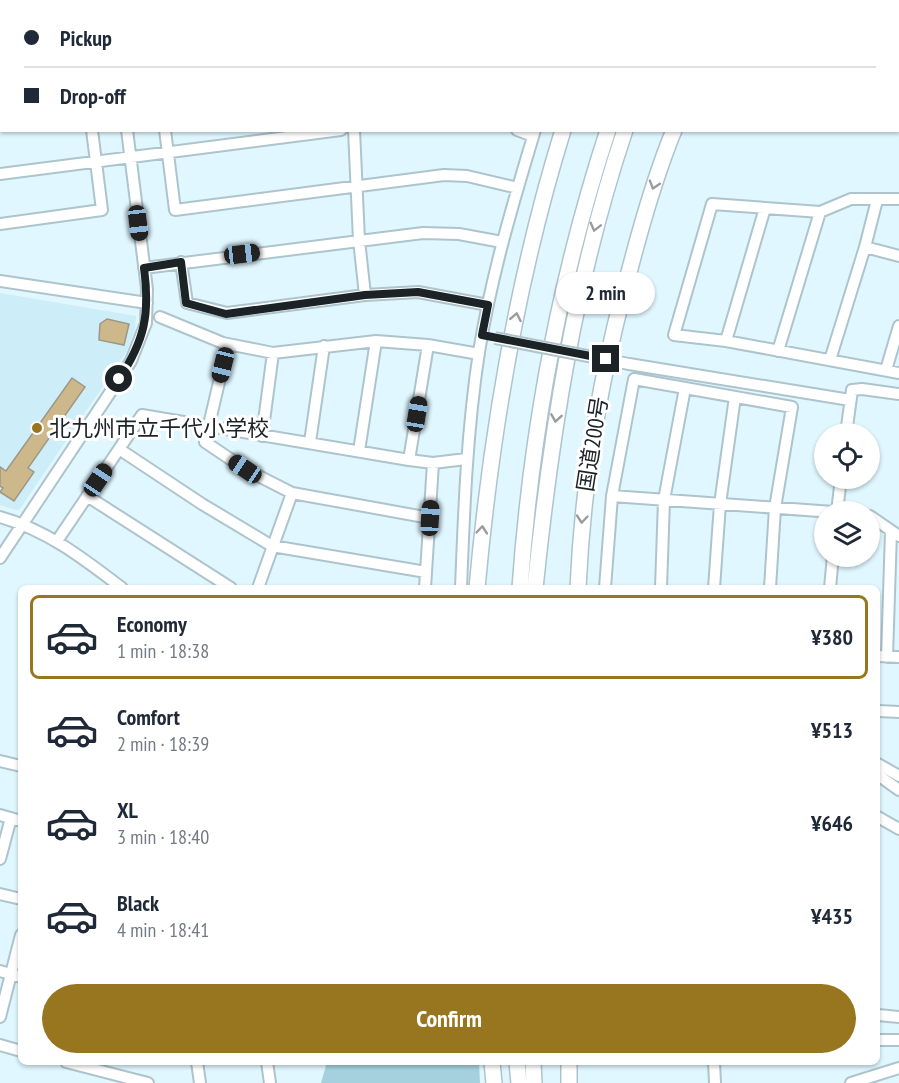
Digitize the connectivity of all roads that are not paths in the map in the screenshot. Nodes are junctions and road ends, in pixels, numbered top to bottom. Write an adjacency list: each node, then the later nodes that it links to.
1 (92, 132): 13 (street)
2 (127, 132): 12 (street)
3 (165, 132): 11 (street)
4 (326, 132): 11 (street)
5 (354, 132): 15 (street)
6 (562, 132): 81 (highway, one-way to 6)
7 (607, 132): 82 (highway)
8 (624, 132): 83 (highway, one-way to 83)
9 (673, 132): 84 (highway, 国道200号, one-way to 84)
10 (534, 133): 16 (street)
11 (168, 153): 12 (street); 15 (street)
12 (130, 157): 13 (street); 27 (street)
13 (96, 161): 14 (street); 21 (street)
14 (0, 174)
15 (356, 184): 16 (street); 22 (street)
16 (518, 188): 23 (street)
17 (899, 199): 18 (street)
18 (877, 200): 20 (street); 24 (street)
19 (765, 208): 20 (street); 36 (street); 36 (street)
20 (820, 212): 40 (street)
21 (0, 224)
22 (359, 240): 23 (street); 26 (street); 29 (street)
23 (502, 242): 31 (street)
24 (865, 247): 25 (street); 43 (street)
25 (899, 256)
26 (181, 262): 27 (street); 29 (street)
27 (144, 268): 30 (street)
28 (0, 281): 30 (street)
29 (365, 295): 31 (street)
30 (147, 303): 68 (street)
31 (488, 305): 34 (street)
32 (160, 317): 37 (street)
33 (899, 326): 44 (street)
34 (482, 335): 42 (street); 49 (street, bridge)
35 (376, 341): 38 (street); 39 (street); 55 (street)
36 (726, 341): 40 (street)
37 (228, 344): 41 (street); 51 (street)
38 (428, 345): 42 (street); 57 (street)
39 (324, 346): 41 (street); 53 (street)
40 (778, 351): 43 (street)
41 (273, 352): 52 (street)
42 (479, 354): 56 (street)
43 (830, 360): 44 (street)
44 (886, 370): 45 (street)
45 (899, 373)
46 (685, 388): 48 (street); 61 (street); 62 (street)
47 (899, 394): 49 (street)
48 (735, 397): 63 (street); 64 (street)
49 (850, 400): 50 (street)
50 (847, 423)
51 (207, 426): 52 (street); 54 (street); 59 (street)
52 (262, 436): 53 (street)
53 (310, 442): 55 (street)
54 (119, 449): 60 (street); 72 (street)
55 (359, 451): 57 (street)
56 (466, 459): 58 (street); 80 (street)
57 (409, 460): 58 (street)
58 (433, 463): 67 (street)
59 (292, 493): 67 (street); 72 (street)
60 (87, 496): 71 (street); 77 (street)
61 (612, 496): 62 (street); 85 (street)
62 (664, 500): 63 (street); 86 (street)
63 (720, 504): 64 (street); 87 (street)
64 (775, 507): 65 (street); 88 (street)
65 (814, 510)
66 (0, 517): 68 (street)
67 (430, 518): 75 (street)
68 (22, 523): 71 (street); 73 (street)
69 (880, 523): 70 (street)
70 (895, 534): 90 (street)
71 (57, 541): 76 (street)
72 (272, 546): 75 (street); 78 (street)
73 (0, 558)
74 (832, 567): 89 (street)
75 (426, 572): 79 (street)
76 (118, 585)
77 (226, 585)
78 (259, 585)
79 (426, 585)
80 (461, 585)
81 (477, 585)
82 (520, 585)
83 (535, 585)
84 (578, 585)
85 (605, 585)
86 (662, 585)
87 (714, 585)
88 (770, 585)
89 (830, 585)
90 (882, 657): 91 (street)
91 (899, 657)
92 (880, 711): 93 (street)
93 (899, 712)
94 (0, 760): 95 (street)
95 (18, 765)
96 (880, 765): 97 (street)
97 (899, 776)
98 (880, 777): 99 (street)
99 (899, 790)
100 (11, 818): 103 (street)
101 (880, 818): 102 (street)
102 (899, 829)
103 (0, 859)
104 (0, 894): 105 (street)
105 (18, 898)
106 (18, 960): 108 (street)
107 (0, 971): 108 (street)
108 (16, 976): 110 (street)
109 (880, 1015): 111 (street)
110 (0, 1017)
111 (899, 1017)
112 (880, 1040): 113 (street)
113 (899, 1040)
114 (0, 1045): 115 (street)
115 (18, 1050)
116 (78, 1065): 125 (street)
117 (197, 1065): 126 (street)
118 (267, 1065): 127 (street)
119 (492, 1065): 128 (highway)
120 (517, 1065): 129 (highway)
121 (532, 1065): 130 (highway)
122 (569, 1065): 131 (highway)
123 (714, 1065): 132 (street)
124 (899, 1068): 133 (street)
125 (148, 1083)
126 (200, 1083)
127 (270, 1083)
128 (494, 1083)
129 (519, 1083)
130 (534, 1083)
131 (568, 1083)
132 (715, 1083)
133 (851, 1083)

